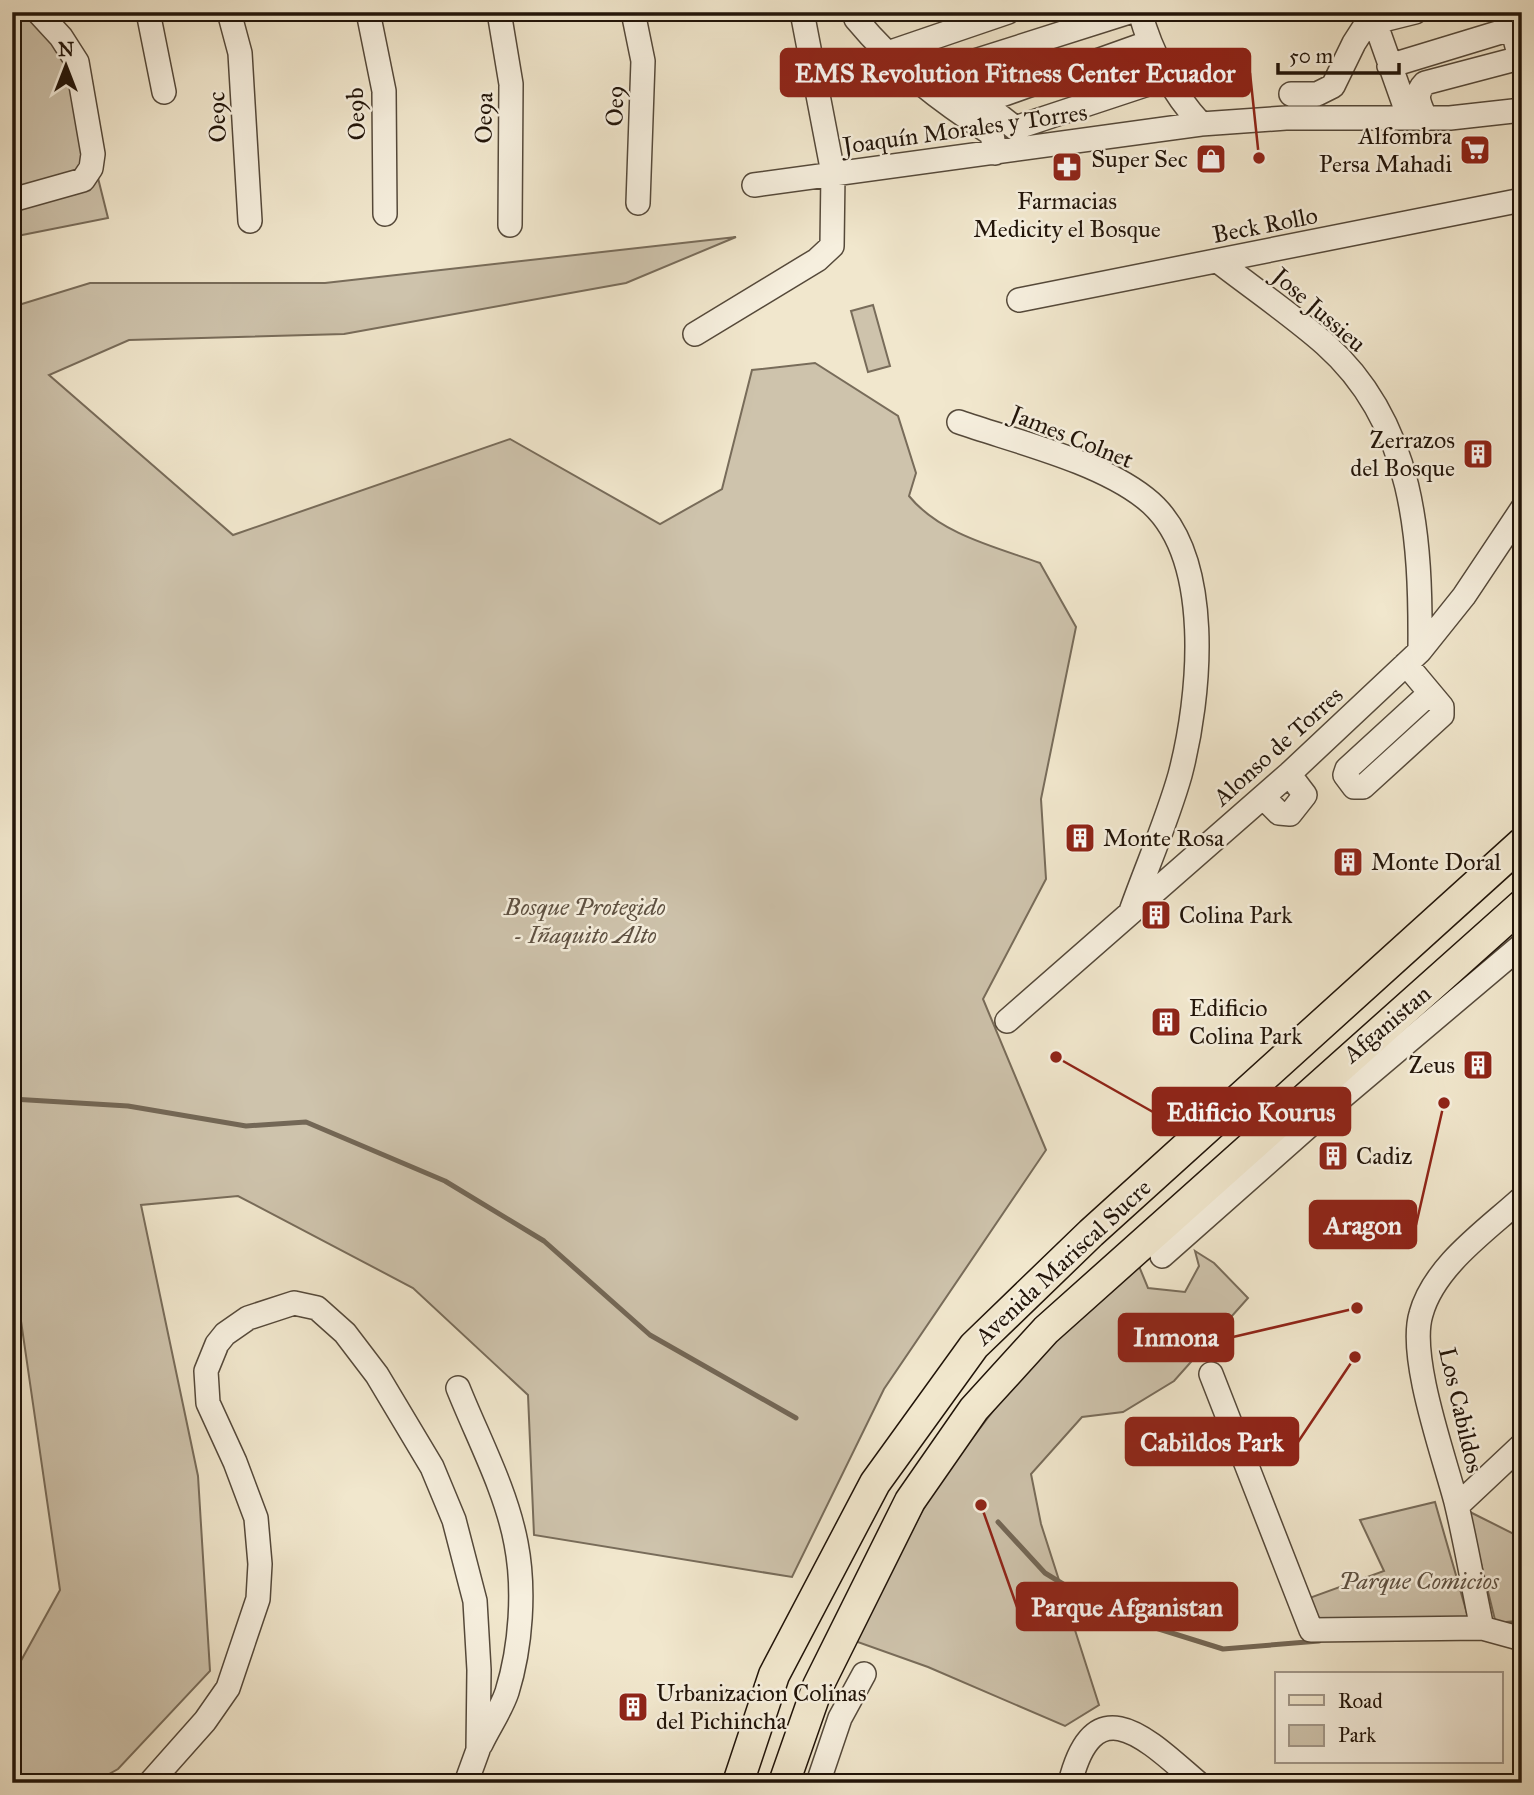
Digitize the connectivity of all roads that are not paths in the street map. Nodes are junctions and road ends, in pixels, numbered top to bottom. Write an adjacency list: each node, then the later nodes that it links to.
1 (38, 12): 30 (street)
2 (148, 12): 21 (street)
3 (229, 12): 34 (street, Oe9c)
4 (369, 12): 33 (street, Oe9b)
5 (499, 12): 35 (street, Oe9a)
6 (633, 12): 32 (street, Oe9)
7 (802, 12): 28 (street)
8 (1008, 12): 16 (street)
9 (1129, 12): 18 (street)
10 (1140, 12): 15 (street)
11 (1415, 12): 13 (street)
12 (862, 14): 16 (street)
13 (1375, 15): 17 (street); 22 (street)
14 (1511, 20): 17 (street); 25 (street)
15 (1150, 42): 23 (street); 26 (street)
16 (885, 54): 19 (street)
17 (1389, 66): 25 (street)
18 (940, 70): 19 (street); 23 (street)
19 (915, 80): 27 (street)
20 (1148, 84): 23 (street)
21 (164, 92)
22 (1291, 94)
23 (982, 102)
24 (1522, 110): 25 (street, Joaquín Morales y Torres)
25 (1417, 118): 26 (street, Joaquín Morales y Torres)
26 (1201, 124): 27 (street, Joaquín Morales y Torres)
27 (995, 153): 28 (street, Joaquín Morales y Torres)
28 (834, 173): 29 (street, Joaquín Morales y Torres); 38 (street)
29 (754, 185)
30 (12, 200)
31 (1522, 200): 36 (street, Beck Rollo)
32 (638, 203)
33 (385, 214)
34 (250, 221)
35 (510, 225)
36 (1219, 262): 37 (street, Beck Rollo); 41 (street, Jose Jussieu)
37 (1019, 300)
38 (695, 334)
39 (959, 422): 45 (street, James Colnet)
40 (1522, 509): 41 (street, Alonso de Torres)
41 (1413, 657): 42 (street); 45 (street, Alonso de Torres)
42 (1430, 693)
43 (1522, 843): 60 (main road, Avenida Mariscal Sucre)
44 (1522, 905): 61 (main road, Avenida Mariscal Sucre)
45 (1130, 914): 47 (street, Alonso de Torres)
46 (1522, 945): 49 (street, Afganistan)
47 (1007, 1021)
48 (1522, 1198): 53 (street, Los Cabildos)
49 (1162, 1256)
50 (1211, 1374): 54 (street)
51 (458, 1388): 57 (street)
52 (1522, 1445): 53 (street)
53 (1457, 1506): 54 (street, Los Cabildos)
54 (1482, 1628): 55 (street)
55 (1522, 1639)
56 (864, 1674): 62 (street)
57 (478, 1750): 58 (street); 59 (street)
58 (150, 1783)
59 (466, 1783)
60 (738, 1783)
61 (784, 1783)
62 (818, 1783)
63 (1070, 1783): 64 (street)
64 (1198, 1783)

